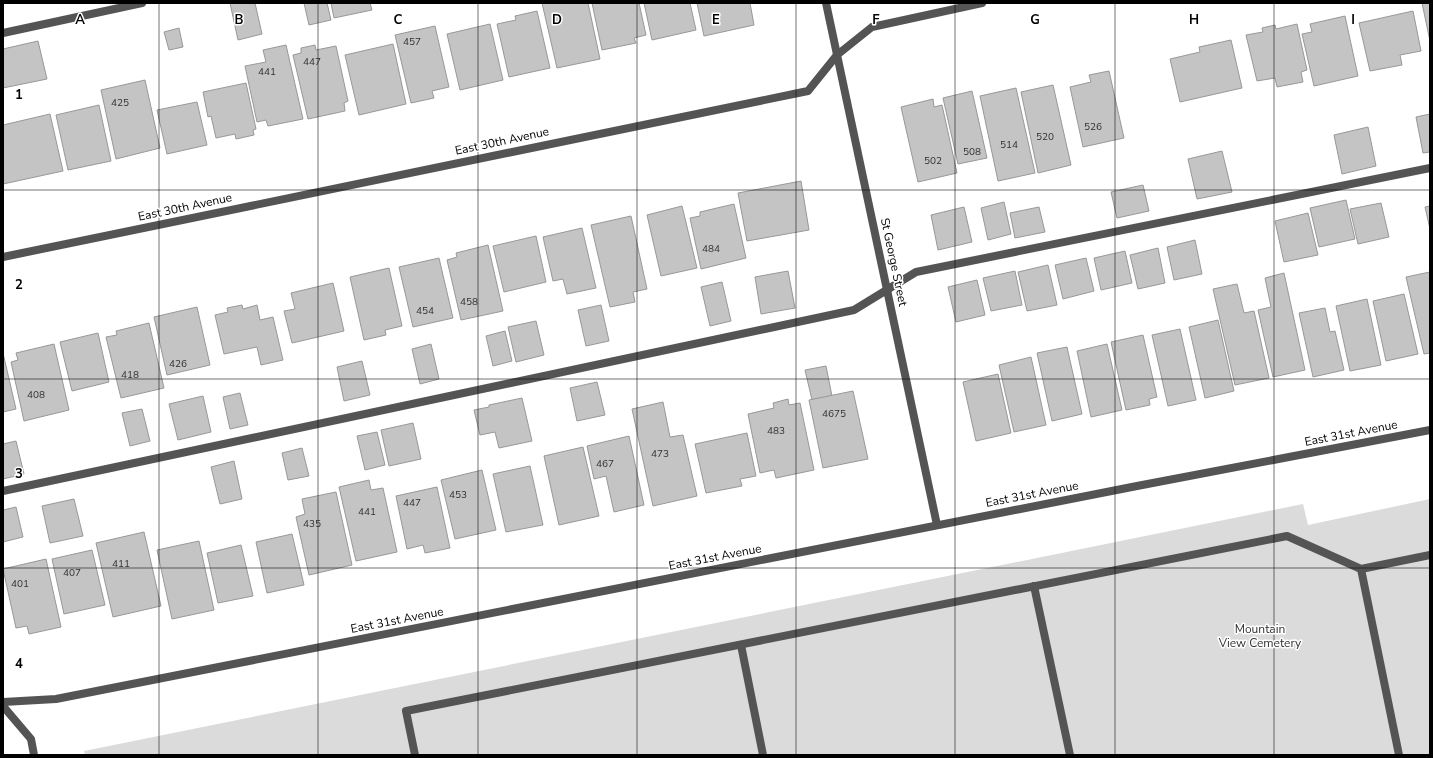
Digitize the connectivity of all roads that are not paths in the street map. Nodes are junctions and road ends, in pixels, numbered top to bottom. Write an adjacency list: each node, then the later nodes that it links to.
1 (142, 3): 4 (street)
2 (826, 3): 5 (street, St George Street)
3 (982, 3): 5 (street, East 30th Avenue)
4 (3, 33)
5 (837, 55): 7 (street, East 30th Avenue); 8 (street, St George Street)
6 (1430, 168): 8 (street)
7 (3, 257)
8 (888, 290): 10 (street); 11 (street, St George Street)
9 (1430, 430): 11 (street, East 31st Avenue)
10 (3, 491)
11 (937, 525): 16 (street, East 31st Avenue)
12 (1430, 555): 13 (street)
13 (1361, 569): 14 (street); 22 (street)
14 (1034, 586): 15 (street); 21 (street)
15 (741, 645): 19 (street); 20 (street)
16 (3, 702)
17 (3, 706): 18 (street)
18 (34, 755)
19 (415, 755)
20 (763, 755)
21 (1070, 755)
22 (1399, 755)

